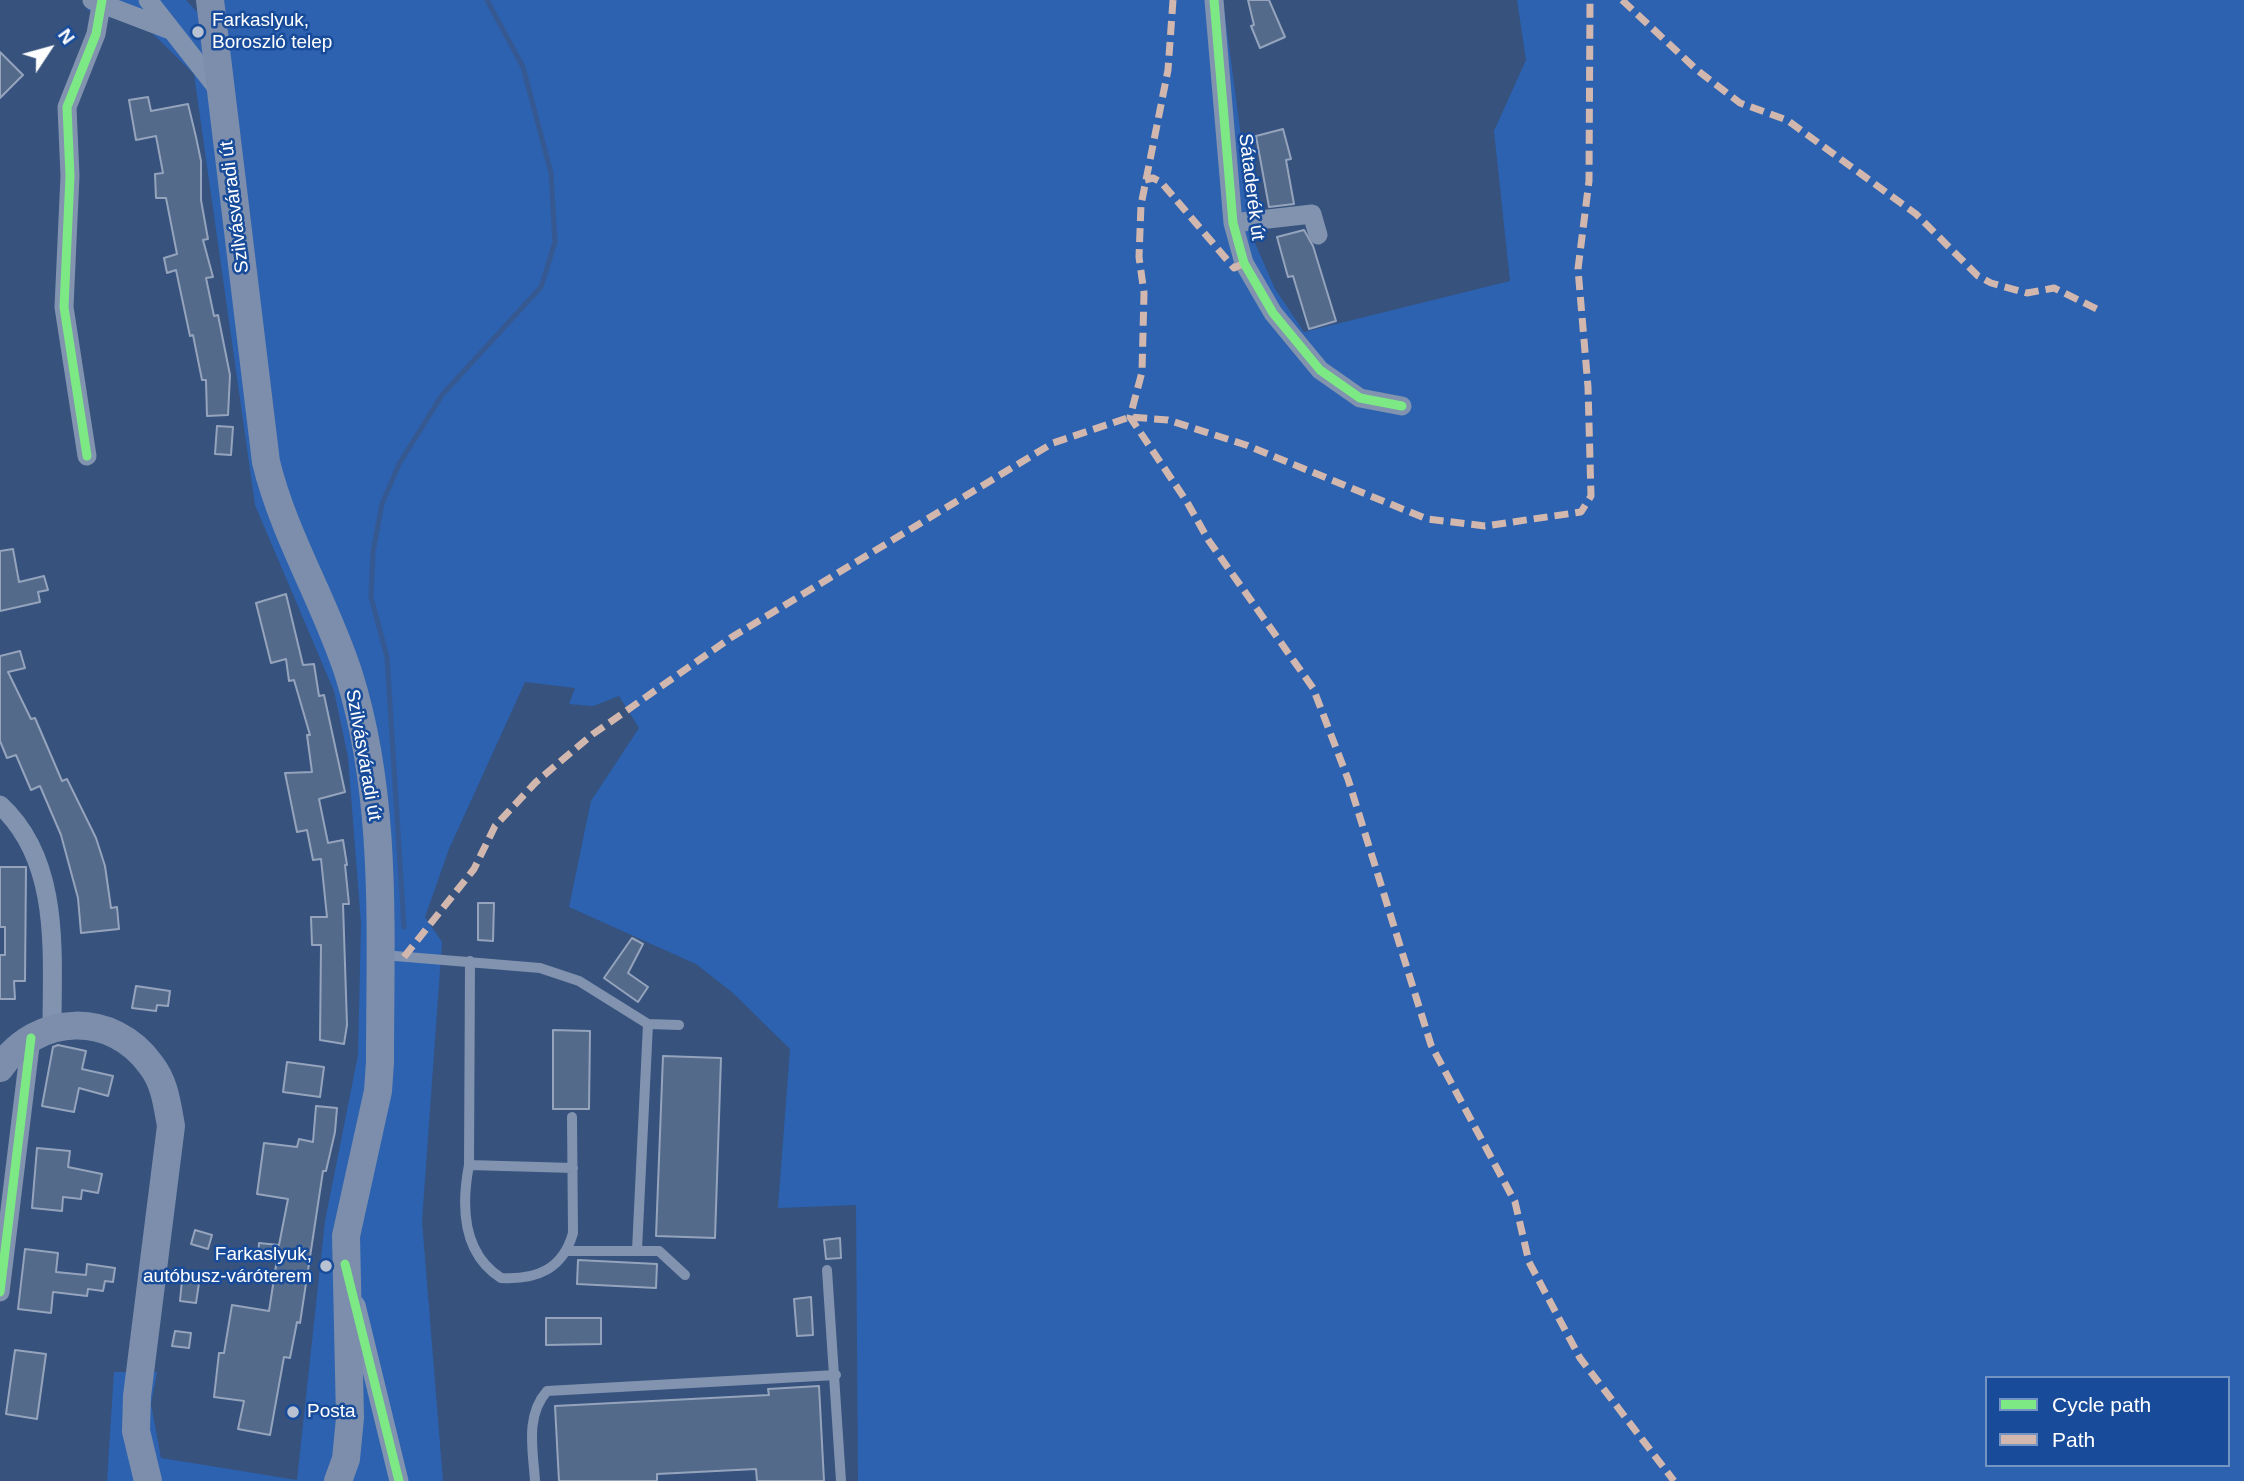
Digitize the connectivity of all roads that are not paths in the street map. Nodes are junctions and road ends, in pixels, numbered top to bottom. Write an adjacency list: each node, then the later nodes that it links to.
1 (148, 0): 5 (street)
2 (210, 0): 6 (main road, Szilvásváradi út)
3 (1214, 0): 7 (street, Sátaderék út)
4 (98, 1): 5 (street); 10 (street)
5 (172, 31): 6 (street)
6 (222, 95): 12 (main road, Szilvásváradi út)
7 (1233, 223): 8 (street, Sátaderék út); 9 (street, Sátaderék út)
8 (1318, 235)
9 (1402, 406)
10 (87, 456)
11 (0, 805): 16 (street)
12 (380, 955): 13 (lane); 23 (main road, Szilvásváradi út)
13 (470, 961): 14 (lane); 19 (lane)
14 (648, 1024): 15 (lane); 21 (lane)
15 (679, 1026)
16 (41, 1033): 17 (main road); 26 (street); 28 (main road)
17 (1, 1064)
18 (572, 1117): 20 (lane)
19 (469, 1165): 20 (lane); 22 (lane)
20 (573, 1168): 22 (lane)
21 (636, 1250): 22 (lane); 25 (lane)
22 (568, 1251)
23 (345, 1264): 29 (main road, Szilvásváradi út); 30 (street)
24 (827, 1270): 27 (lane)
25 (685, 1275)
26 (0, 1292)
27 (836, 1375): 31 (lane); 32 (lane)
28 (148, 1481)
29 (338, 1481)
30 (399, 1481)
31 (535, 1481)
32 (841, 1481)

